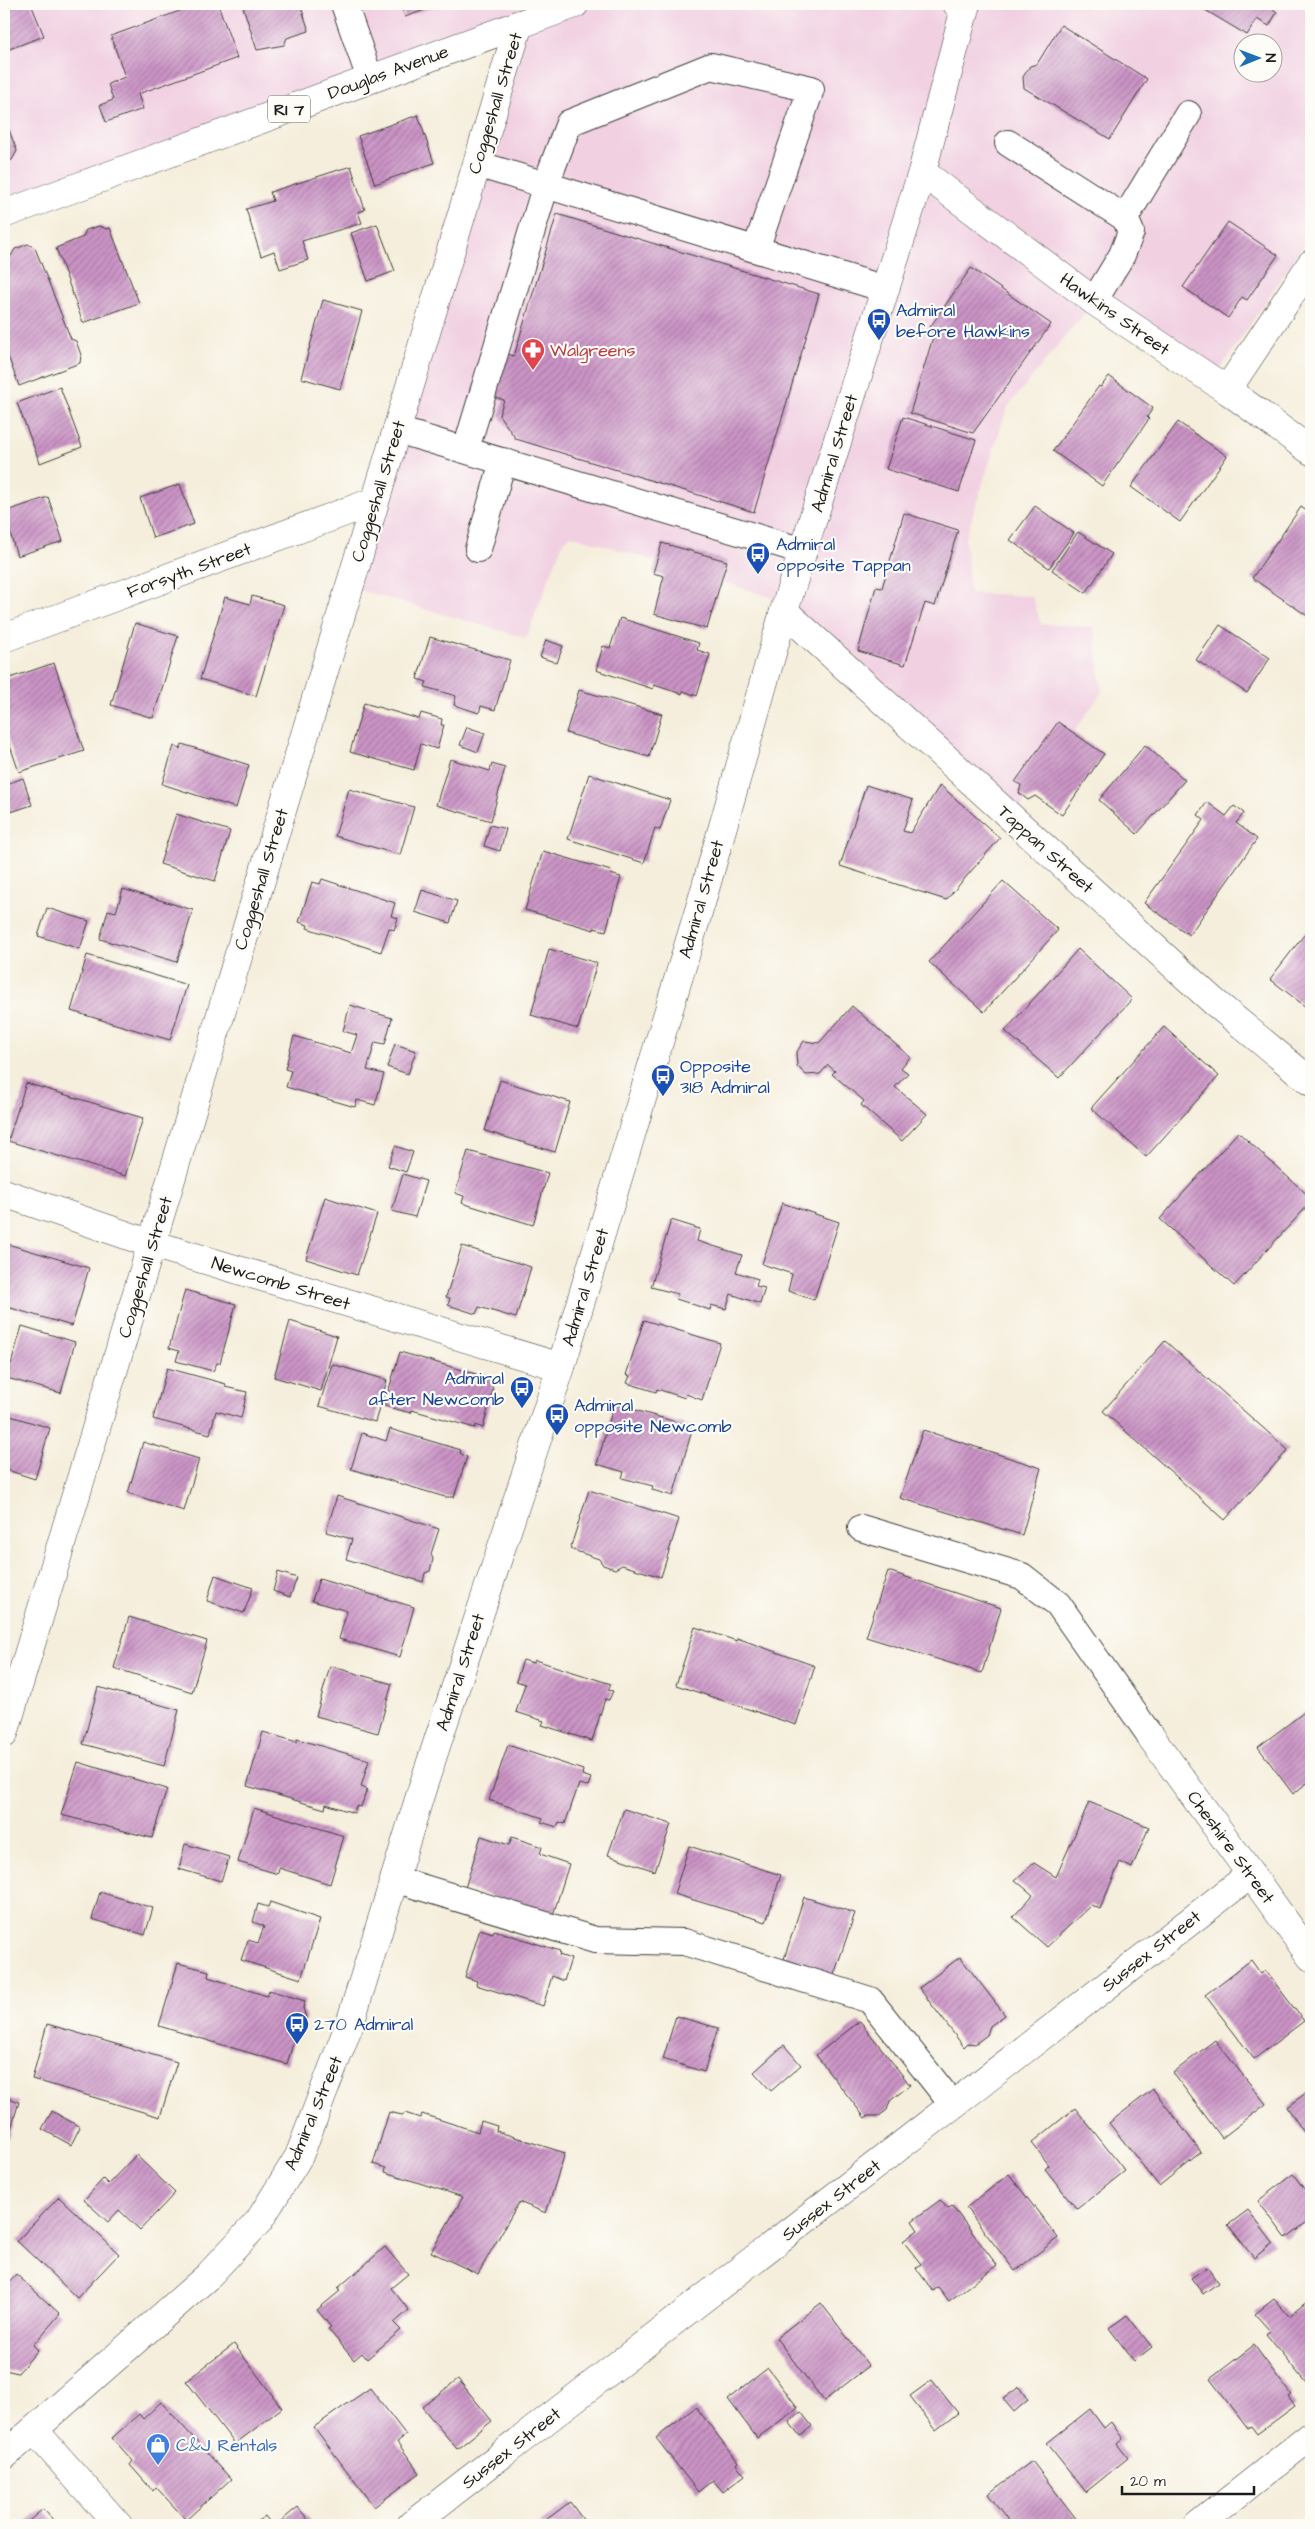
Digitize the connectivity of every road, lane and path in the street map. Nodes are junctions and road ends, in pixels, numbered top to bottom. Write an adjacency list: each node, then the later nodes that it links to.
1 (344, 4): 5 (lane)
2 (575, 4): 4 (street, Douglas Avenue / RI 7)
3 (963, 6): 9 (street, Admiral Street)
4 (519, 24): 5 (street, Douglas Avenue / RI 7); 8 (street, Coggeshall Street)
5 (370, 79): 11 (street, Douglas Avenue / RI 7)
6 (1188, 114): 12 (lane)
7 (1008, 143): 12 (lane)
8 (477, 164): 10 (lane); 18 (street, Coggeshall Street)
9 (922, 172): 15 (street, Admiral Street); 16 (street, Hawkins Street)
10 (546, 184): 13 (lane); 13 (lane); 19 (lane)
11 (4, 214)
12 (1125, 218): 16 (lane)
13 (756, 249): 15 (lane)
14 (1311, 264): 17 (street)
15 (885, 289): 24 (street, Admiral Street)
16 (1094, 301): 17 (street, Hawkins Street)
17 (1227, 390): 20 (street, Hawkins Street)
18 (397, 430): 19 (lane); 22 (street, Coggeshall Street)
19 (466, 449): 21 (lane)
20 (1311, 451)
21 (504, 461): 23 (lane); 24 (lane)
22 (375, 501): 26 (street, Forsyth Street); 29 (street, Coggeshall Street)
23 (478, 549)
24 (802, 551): 25 (street, Admiral Street)
25 (784, 611): 27 (street, Tappan Street); 30 (street, Admiral Street)
26 (4, 638)
27 (1311, 1082)
28 (4, 1193): 29 (street, Newcomb Street)
29 (152, 1244): 30 (street, Newcomb Street); 32 (street, Coggeshall Street)
30 (561, 1367): 35 (street, Admiral Street)
31 (861, 1528): 33 (lane)
32 (4, 1734)
33 (1151, 1738): 34 (street, Cheshire Street)
34 (1251, 1874): 36 (street, Cheshire Street); 37 (street, Sussex Street)
35 (394, 1880): 37 (lane); 38 (street, Admiral Street)
36 (1311, 1957)
37 (954, 2105): 42 (street, Sussex Street)
38 (34, 2430): 40 (street, Admiral Street); 41 (street)
39 (1311, 2436): 43 (street)
40 (4, 2456)
41 (118, 2525)
42 (411, 2525)
43 (1198, 2525)

